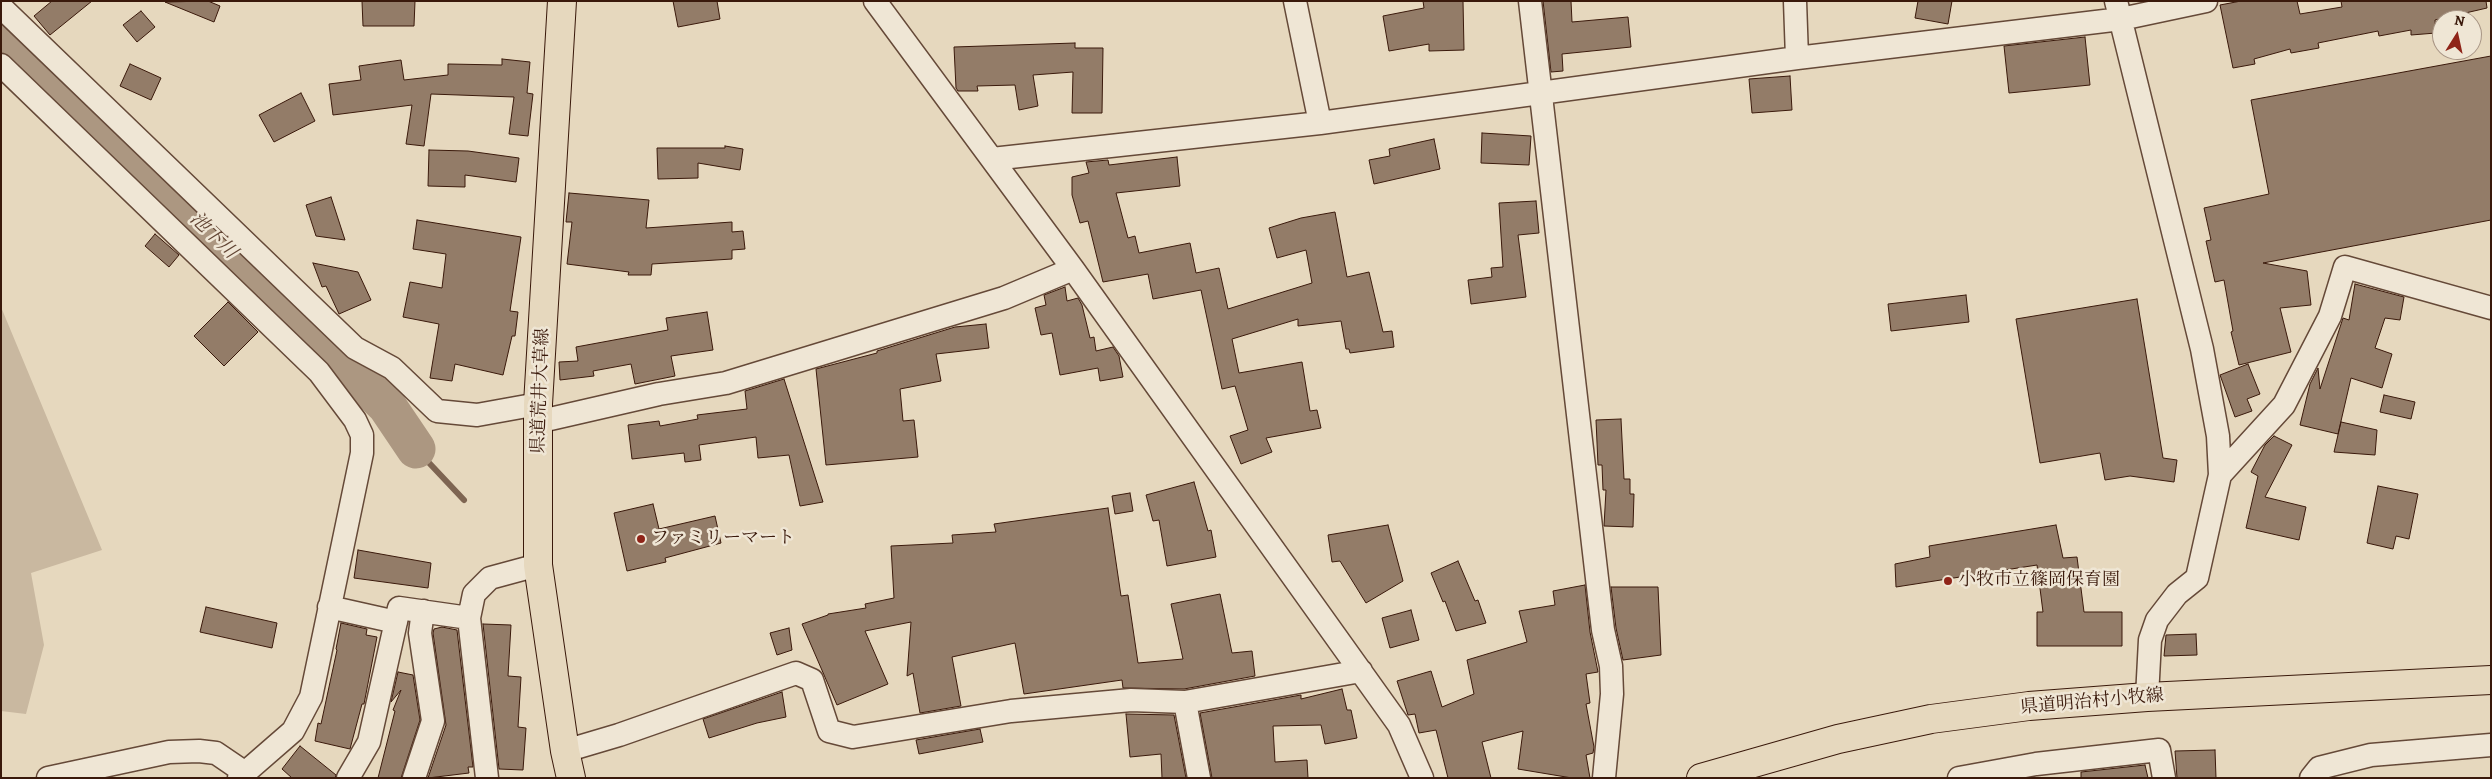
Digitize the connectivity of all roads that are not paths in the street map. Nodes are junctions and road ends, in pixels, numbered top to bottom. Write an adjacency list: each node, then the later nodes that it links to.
1 (562, 1): 17 (main road, 県道荒井大草線)
2 (875, 1): 14 (street)
3 (1295, 1): 13 (street)
4 (1530, 1): 12 (street)
5 (1795, 1): 10 (street)
6 (2206, 1): 7 (street)
7 (2183, 4): 9 (street)
8 (8, 9): 17 (street)
9 (2118, 10): 10 (street); 18 (street)
10 (1797, 58): 12 (street)
11 (1, 65): 20 (street)
12 (1540, 92): 13 (street); 39 (street)
13 (1320, 123): 14 (street)
14 (992, 160): 15 (street)
15 (1073, 268): 17 (street); 24 (street)
16 (2491, 308): 18 (street)
17 (538, 413): 19 (main road, 県道荒井大草線)
18 (2220, 474): 26 (street)
19 (538, 564): 22 (street); 29 (main road, 県道荒井大草線)
20 (329, 607): 23 (street); 31 (street)
21 (423, 611): 22 (street); 23 (street); 34 (street)
22 (468, 618): 35 (street)
23 (396, 622): 33 (street)
24 (1361, 671): 27 (street); 38 (street)
25 (2491, 680): 26 (main road, 県道明治村小牧線)
26 (2147, 697): 40 (main road, 県道明治村小牧線)
27 (1185, 702): 29 (street); 37 (street)
28 (2491, 745): 43 (street)
29 (565, 751): 36 (main road, 県道荒井大草線)
30 (2037, 771): 41 (street); 42 (street)
31 (241, 775): 32 (street)
32 (48, 778)
33 (348, 778)
34 (414, 778)
35 (487, 778)
36 (571, 778)
37 (1199, 778)
38 (1422, 778)
39 (1604, 778)
40 (1701, 778)
41 (1959, 778)
42 (2164, 778)
43 (2311, 778)

